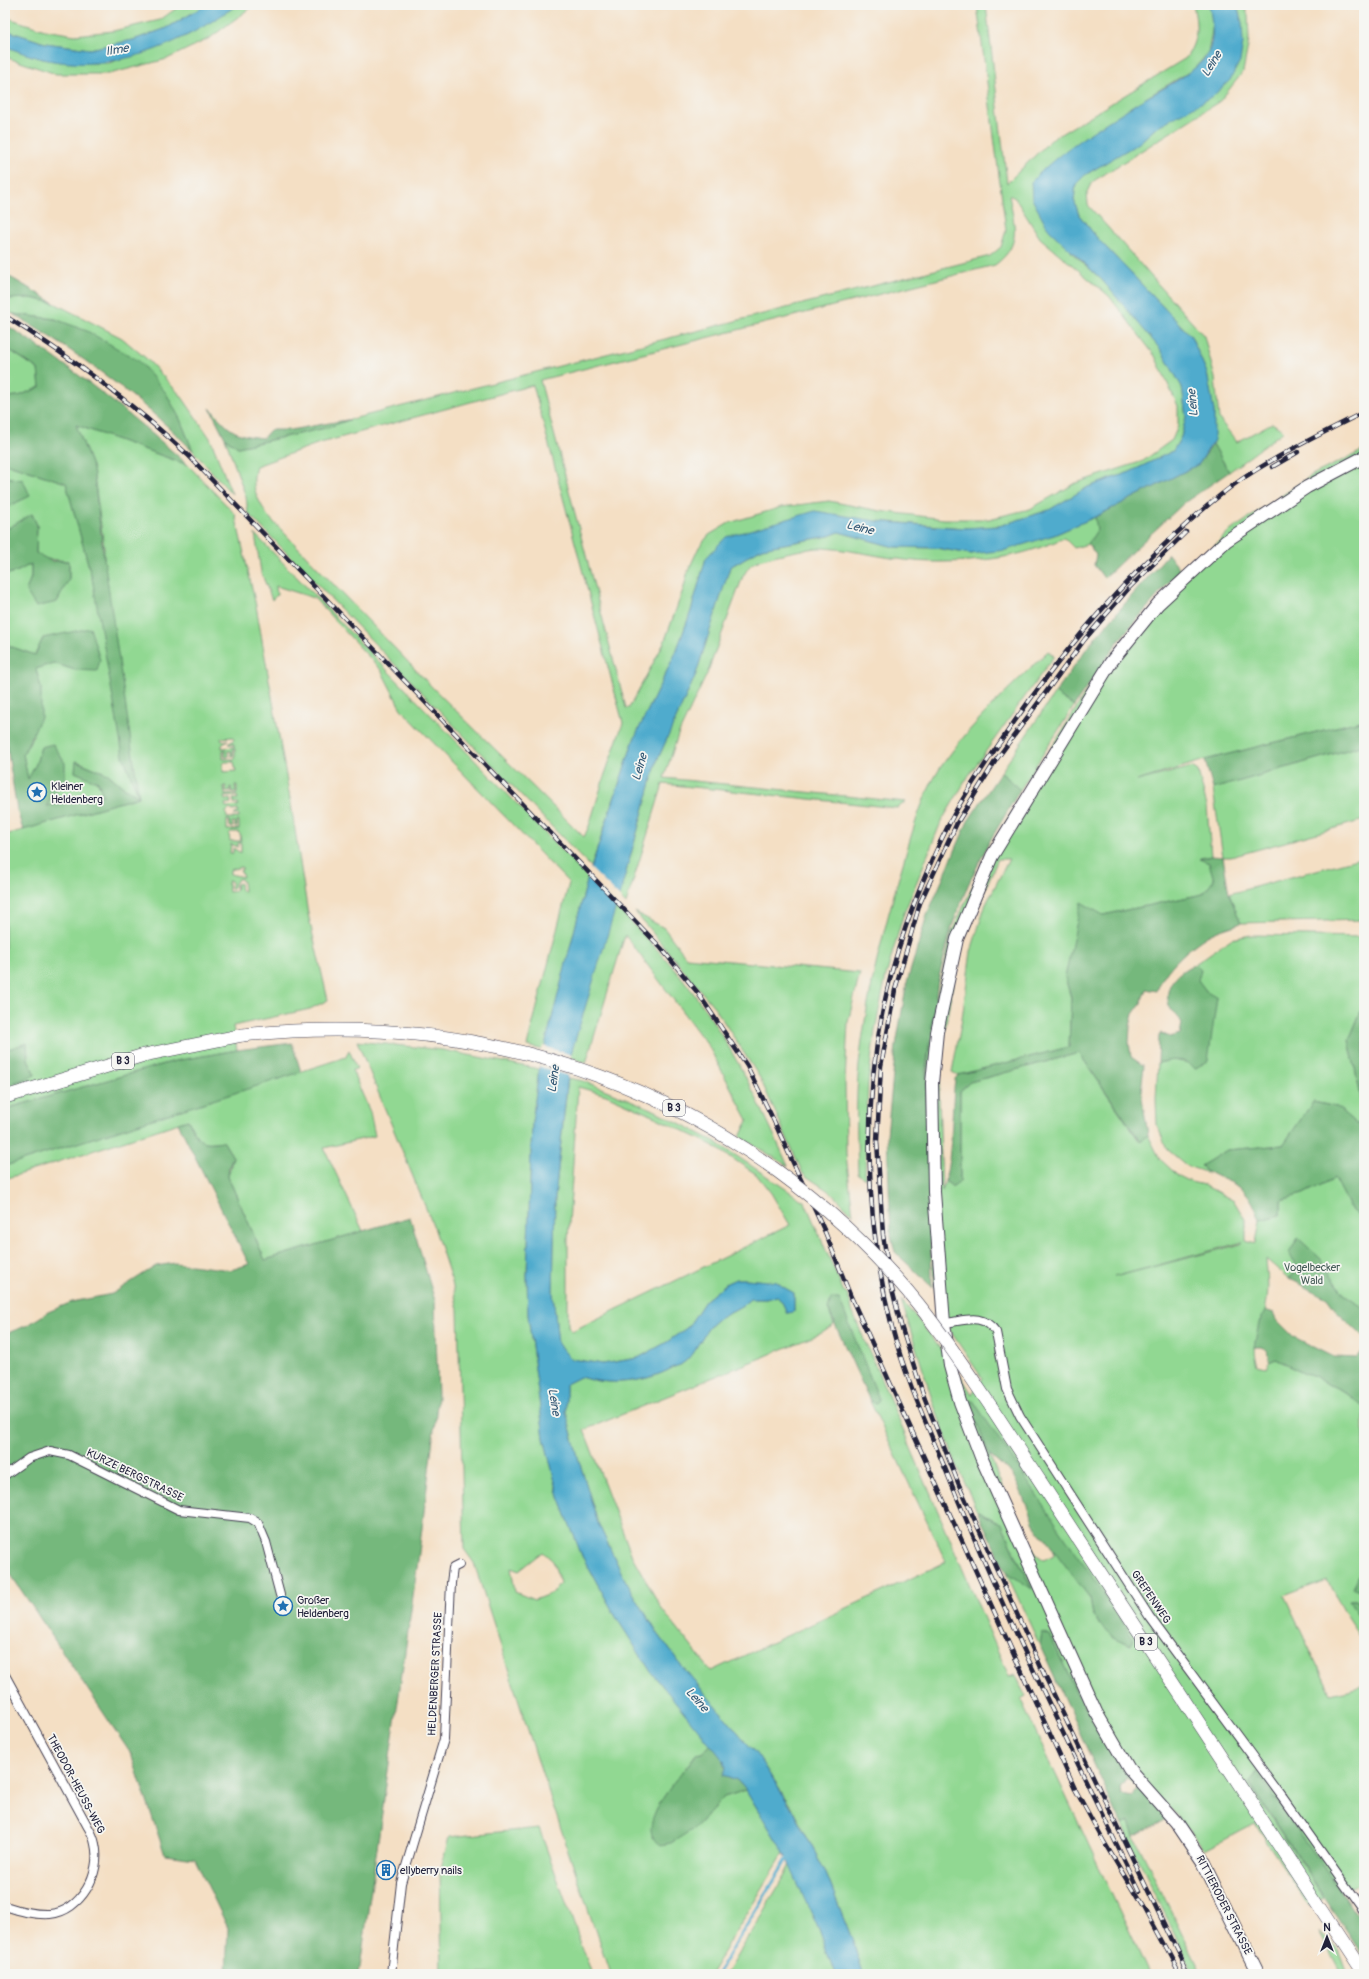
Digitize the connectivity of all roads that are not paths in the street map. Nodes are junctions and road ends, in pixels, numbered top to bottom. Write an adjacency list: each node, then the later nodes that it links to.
1 (1364, 457): 3 (street, RITTIERODER STRASSE)
2 (5, 1097): 13 (main road, B 3, bridge)
3 (944, 1323): 8 (street, GREPENWEG); 12 (street, RITTIERODER STRASSE)
4 (5, 1475): 6 (street, KURZE BERGSTRASSE)
5 (459, 1565): 11 (street, HELDENBERGER STRASSE)
6 (280, 1595)
7 (5, 1675): 9 (street, THEODOR-HEUSS-WEG)
8 (1361, 1901): 10 (street, GREPENWEG)
9 (5, 1906)
10 (1364, 1912)
11 (391, 1974)
12 (1258, 1974)
13 (1364, 1974)

